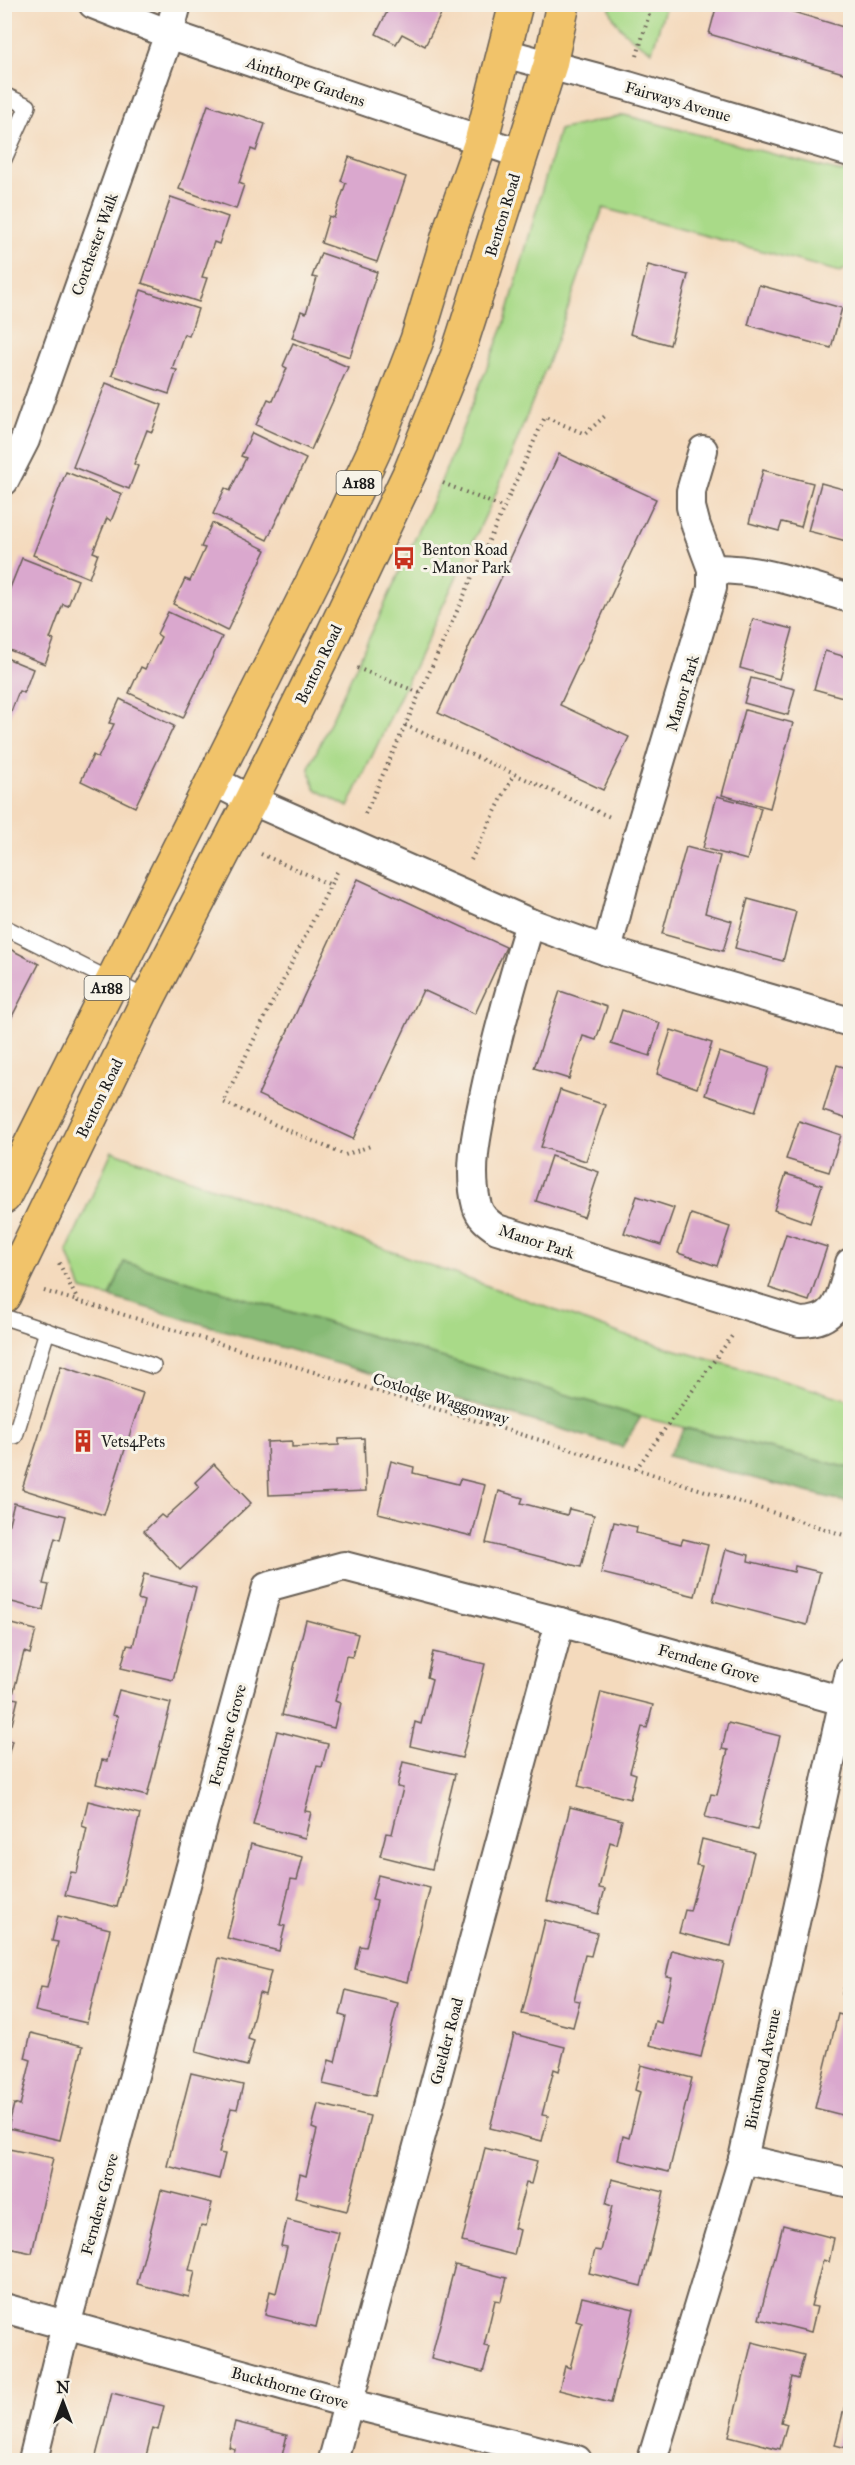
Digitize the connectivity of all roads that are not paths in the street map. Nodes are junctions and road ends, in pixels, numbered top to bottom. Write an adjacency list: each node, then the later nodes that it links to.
1 (93, 4): 5 (street, Ainthorpe Gardens)
2 (177, 4): 5 (street, Corchester Walk)
3 (516, 4): 6 (main road, A188)
4 (563, 4): 7 (main road, Benton Road / A188)
5 (169, 34): 9 (street, Ainthorpe Gardens); 14 (street, Corchester Walk)
6 (504, 53): 7 (street, Fairways Avenue); 9 (main road, A188)
7 (549, 65): 10 (street, Fairways Avenue); 11 (main road, Benton Road / A188)
8 (4, 95): 12 (lane)
9 (482, 142): 11 (street, Ainthorpe Gardens); 17 (main road, A188)
10 (850, 152)
11 (521, 154): 18 (main road, Benton Road / A188)
12 (4, 159)
13 (703, 450): 15 (street)
14 (4, 482)
15 (712, 569): 16 (street); 21 (street, Manor Park)
16 (850, 598)
17 (212, 780): 18 (street); 22 (main road, A188)
18 (251, 800): 19 (street); 23 (main road, Benton Road / A188)
19 (530, 923): 21 (street); 26 (street, Manor Park)
20 (4, 927): 22 (lane)
21 (607, 951): 24 (street)
22 (111, 980): 23 (lane); 25 (main road, A188)
23 (148, 999): 27 (main road, Benton Road / A188)
24 (850, 1022)
25 (4, 1197)
26 (850, 1263)
27 (4, 1296)
28 (4, 1317): 29 (lane)
29 (47, 1331): 30 (lane); 31 (lane)
30 (153, 1366)
31 (15, 1436)
32 (560, 1622): 34 (street, Ferndene Grove); 38 (street, Ferndene Grove); 39 (street, Guelder Road)
33 (850, 1672): 34 (street, Birchwood Avenue)
34 (847, 1702): 35 (street, Birchwood Avenue)
35 (743, 2159): 36 (street); 43 (street, Birchwood Avenue)
36 (850, 2183)
37 (4, 2308): 38 (street, Buckthorne Grove)
38 (66, 2325): 39 (street, Buckthorne Grove); 40 (street, Ferndene Grove)
39 (347, 2403): 41 (street, Guelder Road); 42 (street, Buckthorne Grove)
40 (33, 2460)
41 (333, 2460)
42 (577, 2460)
43 (652, 2460)

